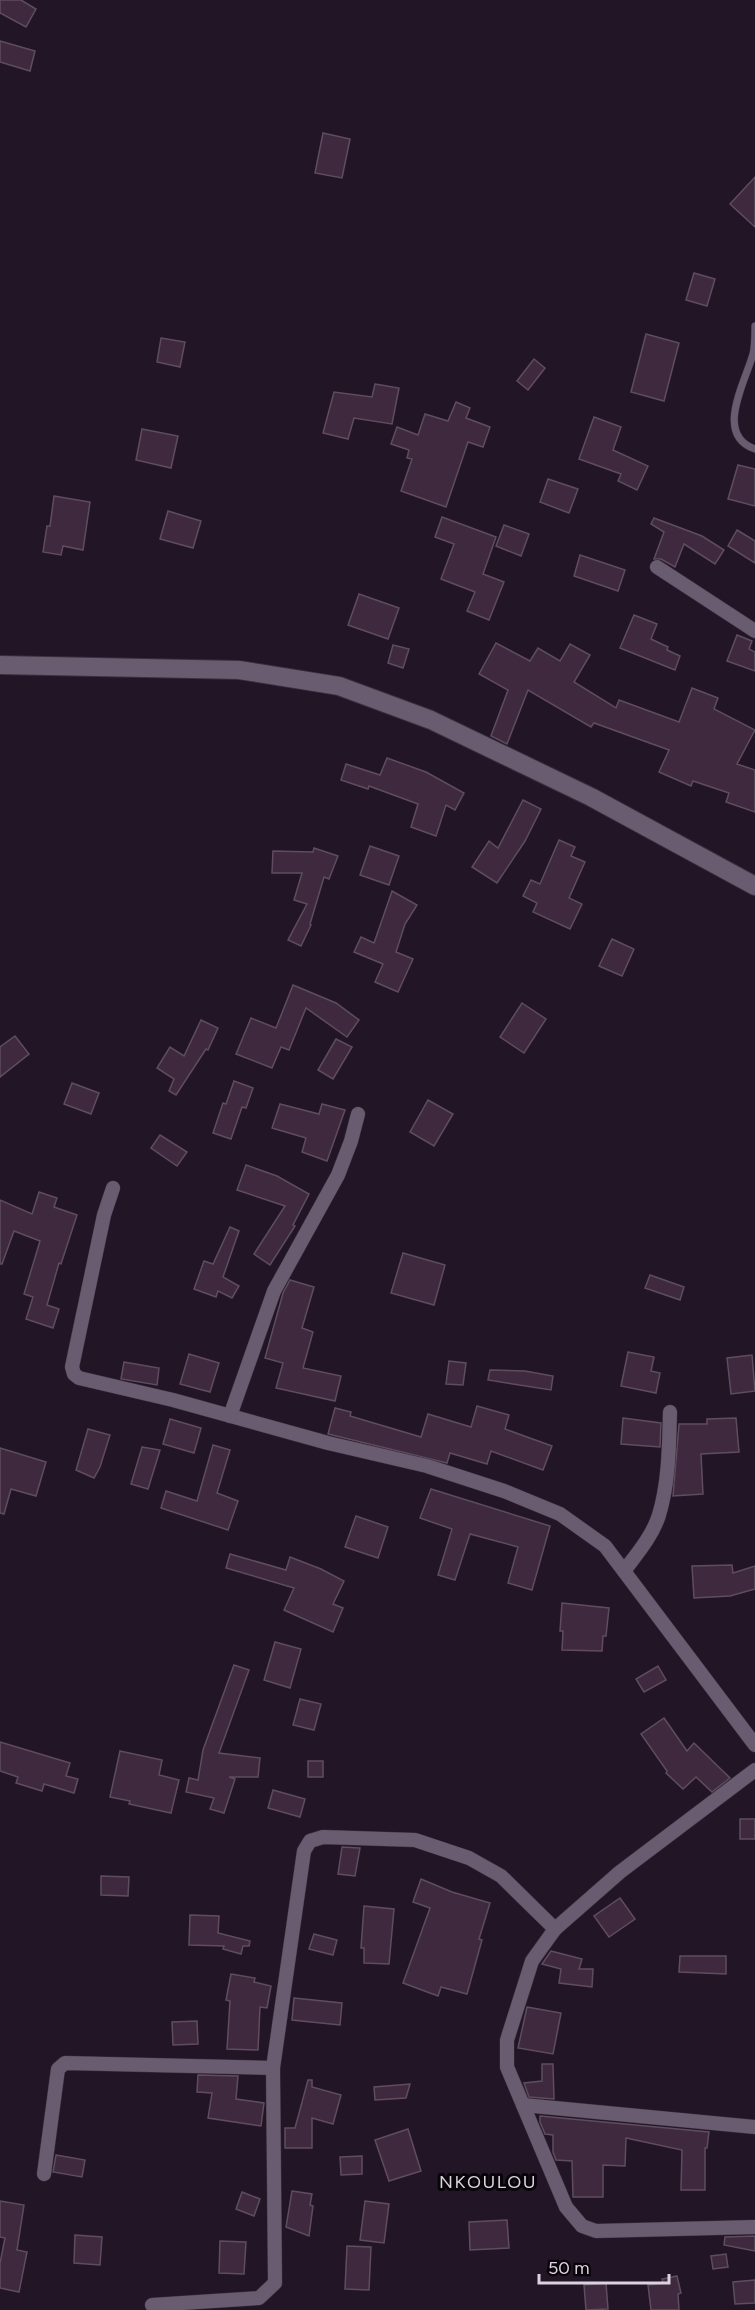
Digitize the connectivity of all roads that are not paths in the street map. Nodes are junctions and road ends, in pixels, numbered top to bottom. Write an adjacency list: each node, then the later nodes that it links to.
1 (755, 326): 2 (lane)
2 (755, 449)
3 (657, 567): 4 (street)
4 (755, 631)
5 (0, 665): 6 (street)
6 (755, 886)
7 (358, 1114): 10 (street)
8 (113, 1188): 10 (street)
9 (670, 1412): 11 (street)
10 (230, 1416): 11 (street)
11 (624, 1571): 12 (street)
12 (755, 1745)
13 (755, 1770): 14 (street)
14 (555, 1929): 15 (street); 16 (street)
15 (273, 2068): 18 (street); 20 (street)
16 (523, 2105): 17 (street); 19 (street)
17 (755, 2127)
18 (44, 2174)
19 (755, 2227)
20 (152, 2305)

